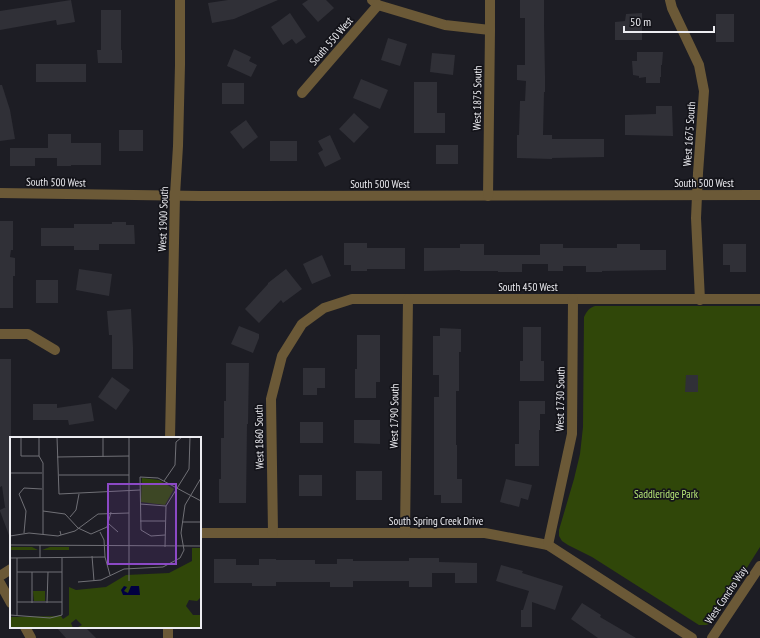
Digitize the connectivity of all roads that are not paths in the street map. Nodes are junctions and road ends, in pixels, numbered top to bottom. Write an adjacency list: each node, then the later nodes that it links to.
1 (180, 0): 8 (street, West 1900 South)
2 (490, 0): 5 (street, West 1875 South)
3 (670, 0): 9 (street, West 1675 South)
4 (375, 3): 5 (street); 6 (street, South 550 West)
5 (490, 30): 11 (street, West 1875 South)
6 (302, 93)
7 (0, 193): 8 (street, South 500 West)
8 (175, 195): 11 (street, South 500 West); 19 (street, West 1900 South)
9 (697, 195): 10 (street, South 500 West); 11 (street, South 500 West); 14 (street, West 1675 South)
10 (760, 195)
11 (488, 196)
12 (408, 299): 13 (street, South 450 West); 16 (street, South 450 West); 22 (street, West 1790 South)
13 (573, 299): 14 (street, South 450 West); 23 (street, West 1730 South)
14 (700, 300): 15 (street, South 450 West)
15 (760, 300)
16 (302, 324): 21 (street, West 1860 South)
17 (0, 334): 18 (street)
18 (55, 350)
19 (170, 437)
20 (201, 533): 21 (street, South Spring Creek Drive)
21 (273, 533): 22 (street, South Spring Creek Drive)
22 (405, 533): 23 (street, South Spring Creek Drive)
23 (548, 545): 31 (street, South Spring Creek Drive)
24 (760, 566): 32 (street, West Concho Way)
25 (10, 570): 26 (street)
26 (0, 576)
27 (0, 583): 28 (street)
28 (10, 600)
29 (26, 628): 30 (street)
30 (31, 638)
31 (692, 638)
32 (712, 638)

